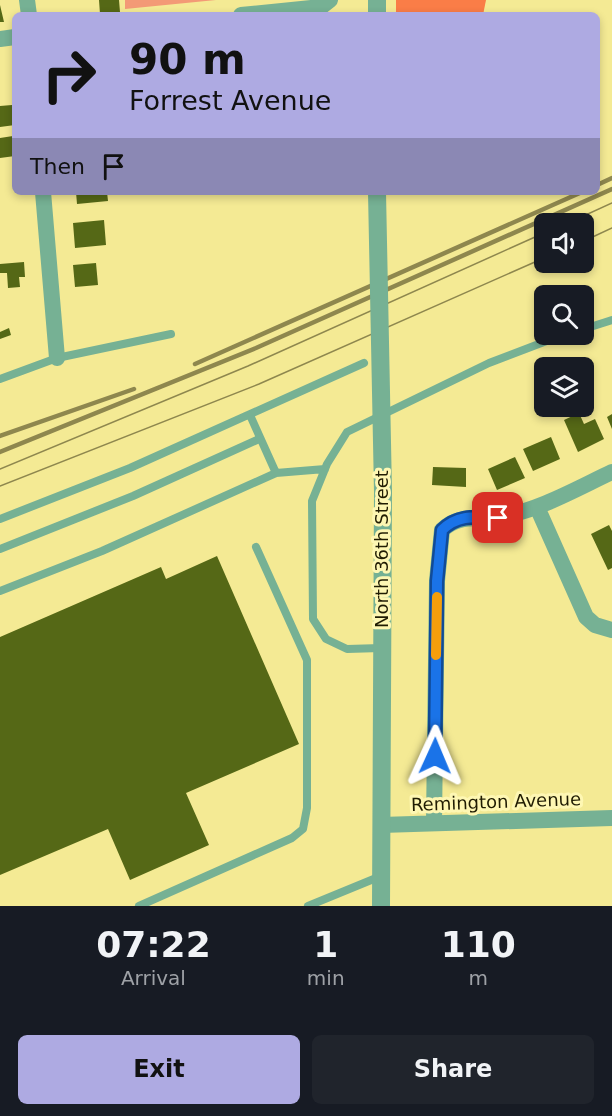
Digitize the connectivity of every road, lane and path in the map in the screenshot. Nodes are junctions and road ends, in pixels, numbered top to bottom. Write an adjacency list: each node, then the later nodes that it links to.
1 (330, 0): 2 (street)
2 (271, 12)
3 (43, 195): 9 (street)
4 (377, 195): 23 (street, North 36th Street, bridge)
5 (612, 320): 6 (lane)
6 (594, 326)
7 (171, 334): 9 (lane)
8 (536, 345): 14 (lane)
9 (57, 358): 11 (lane)
10 (364, 363): 12 (lane)
11 (0, 379)
12 (250, 415): 13 (lane); 18 (lane)
13 (259, 439): 16 (lane); 20 (lane)
14 (325, 470): 16 (lane); 23 (lane)
15 (612, 472): 17 (street)
16 (276, 473): 21 (lane)
17 (537, 507): 22 (street); 25 (street)
18 (0, 519)
19 (256, 547): 28 (lane)
20 (0, 549)
21 (0, 591)
22 (612, 630)
23 (381, 648): 26 (street, North 36th Street)
24 (612, 818): 25 (street, Remington Avenue)
25 (434, 822): 26 (street, Remington Avenue)
26 (381, 825): 27 (street, North 36th Street)
27 (381, 876): 29 (lane); 30 (street, North 36th Street)
28 (139, 906)
29 (308, 906)
30 (381, 906)

